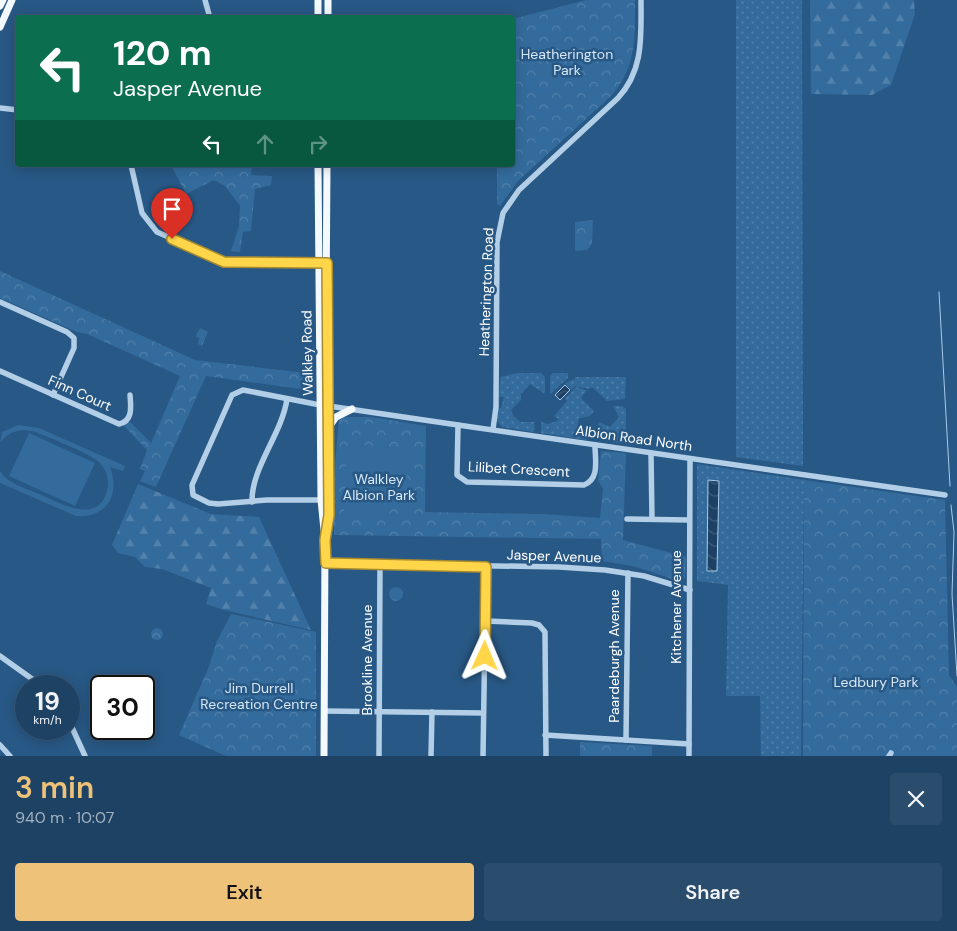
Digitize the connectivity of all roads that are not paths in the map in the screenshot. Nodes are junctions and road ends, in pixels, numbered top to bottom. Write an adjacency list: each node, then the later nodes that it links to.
1 (3, 0): 6 (main road)
2 (12, 0): 9 (main road)
3 (206, 0): 7 (street)
4 (328, 0): 8 (main road)
5 (642, 0): 26 (street, Heatherington Road)
6 (0, 6)
7 (209, 15)
8 (328, 15)
9 (0, 27)
10 (0, 108): 11 (street)
11 (15, 110)
12 (131, 167): 15 (street)
13 (318, 167): 15 (main road, Walkley Road)
14 (327, 167): 16 (main road, Walkley Road)
15 (318, 263): 16 (street); 22 (main road, Walkley Road)
16 (327, 263): 22 (main road, Walkley Road)
17 (0, 302): 19 (street)
18 (0, 371): 19 (street, Finn Court)
19 (53, 395): 20 (street, Finn Court)
20 (130, 396)
21 (287, 398): 22 (street, Albion Road North); 32 (street); 32 (street, Albion Road North)
22 (324, 405): 23 (street, Albion Road North); 25 (main road, Walkley Road); 31 (main road, Walkley Road)
23 (352, 409): 24 (street, Albion Road North); 25 (main road)
24 (458, 426): 26 (street, Albion Road North); 27 (street, Lilibet Crescent)
25 (329, 427): 36 (main road, Walkley Road)
26 (493, 430): 27 (street, Albion Road North)
27 (595, 445): 28 (street, Albion Road North)
28 (652, 453): 29 (street, Albion Road North); 34 (street)
29 (690, 459): 30 (street, Albion Road North); 35 (street, Kitchener Avenue)
30 (945, 495)
31 (321, 500): 32 (street); 36 (main road, Walkley Road)
32 (252, 502)
33 (627, 519): 34 (street)
34 (652, 520): 35 (street)
35 (689, 520): 41 (street, Kitchener Avenue)
36 (325, 540): 37 (main road, Walkley Road)
37 (326, 563): 38 (street, Jasper Avenue); 45 (main road, Walkley Road)
38 (380, 565): 39 (street, Jasper Avenue); 46 (street, Brookline Avenue)
39 (486, 567): 40 (street, Jasper Avenue); 42 (street)
40 (628, 573): 41 (street, Jasper Avenue); 51 (street, Paardeburgh Avenue)
41 (690, 590): 52 (street, Kitchener Avenue)
42 (486, 621): 48 (street); 49 (street)
43 (0, 656): 44 (street)
44 (27, 675)
45 (324, 711): 46 (street); 56 (main road, Walkley Road)
46 (379, 712): 47 (street); 57 (street, Brookline Avenue)
47 (432, 712): 48 (street); 58 (street)
48 (483, 713): 59 (street)
49 (545, 736): 51 (street); 60 (street)
50 (77, 740): 55 (street)
51 (626, 740): 52 (street)
52 (689, 744): 61 (street, Kitchener Avenue)
53 (0, 746): 54 (street)
54 (10, 756)
55 (85, 756)
56 (324, 756)
57 (379, 756)
58 (432, 756)
59 (483, 756)
60 (546, 756)
61 (689, 756)

